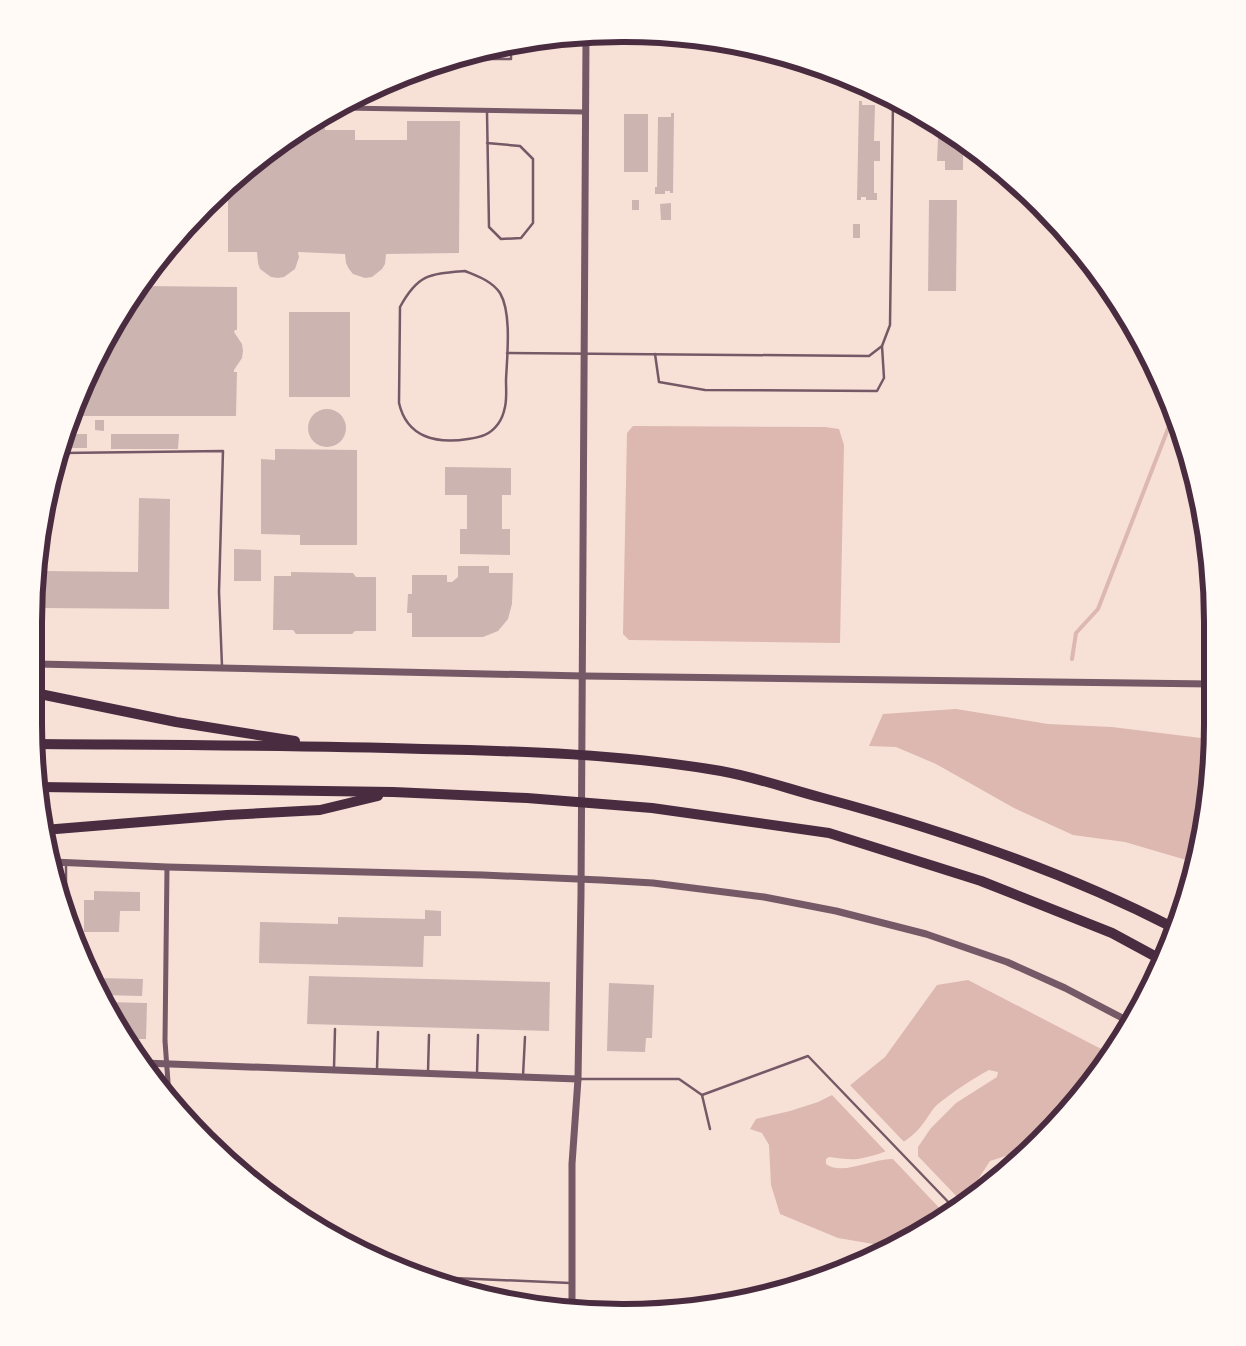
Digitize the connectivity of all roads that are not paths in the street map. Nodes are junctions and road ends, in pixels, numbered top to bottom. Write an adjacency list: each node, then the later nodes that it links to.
1 (586, 44): 7 (street)
2 (511, 54): 3 (lane)
3 (487, 59)
4 (355, 108): 6 (street)
5 (893, 109): 9 (lane)
6 (486, 110): 7 (street); 8 (lane)
7 (585, 112): 11 (street)
8 (487, 143): 8 (lane)
9 (882, 346): 12 (lane); 12 (lane)
10 (507, 353): 10 (lane); 11 (lane)
11 (584, 354): 12 (lane); 16 (street)
12 (656, 354)
13 (68, 453): 15 (lane)
14 (42, 664): 15 (street)
15 (222, 668): 16 (street)
16 (583, 676): 17 (street); 27 (street)
17 (1204, 684)
18 (42, 694): 20 (highway)
19 (43, 744): 20 (highway)
20 (331, 746): 29 (highway)
21 (46, 787): 22 (highway)
22 (393, 792): 23 (highway); 30 (highway)
23 (53, 829)
24 (60, 863): 25 (street)
25 (66, 863): 26 (street); 28 (lane)
26 (167, 867): 27 (street); 38 (street)
27 (581, 880): 31 (street); 44 (street)
28 (66, 886)
29 (1167, 925)
30 (1154, 957)
31 (1123, 1018)
32 (335, 1029): 39 (lane)
33 (378, 1032): 40 (lane)
34 (429, 1035): 41 (lane)
35 (478, 1035): 42 (lane)
36 (525, 1037): 43 (lane)
37 (152, 1063): 38 (street)
38 (167, 1063): 39 (street); 45 (street)
39 (334, 1070): 40 (street)
40 (377, 1072): 41 (street)
41 (428, 1073): 42 (street)
42 (477, 1075): 43 (street)
43 (523, 1077): 44 (street)
44 (578, 1079): 46 (lane); 50 (street)
45 (168, 1083)
46 (702, 1095): 47 (lane); 48 (lane)
47 (710, 1129)
48 (950, 1203)
49 (453, 1278): 50 (lane)
50 (571, 1284): 51 (street)
51 (572, 1301)

